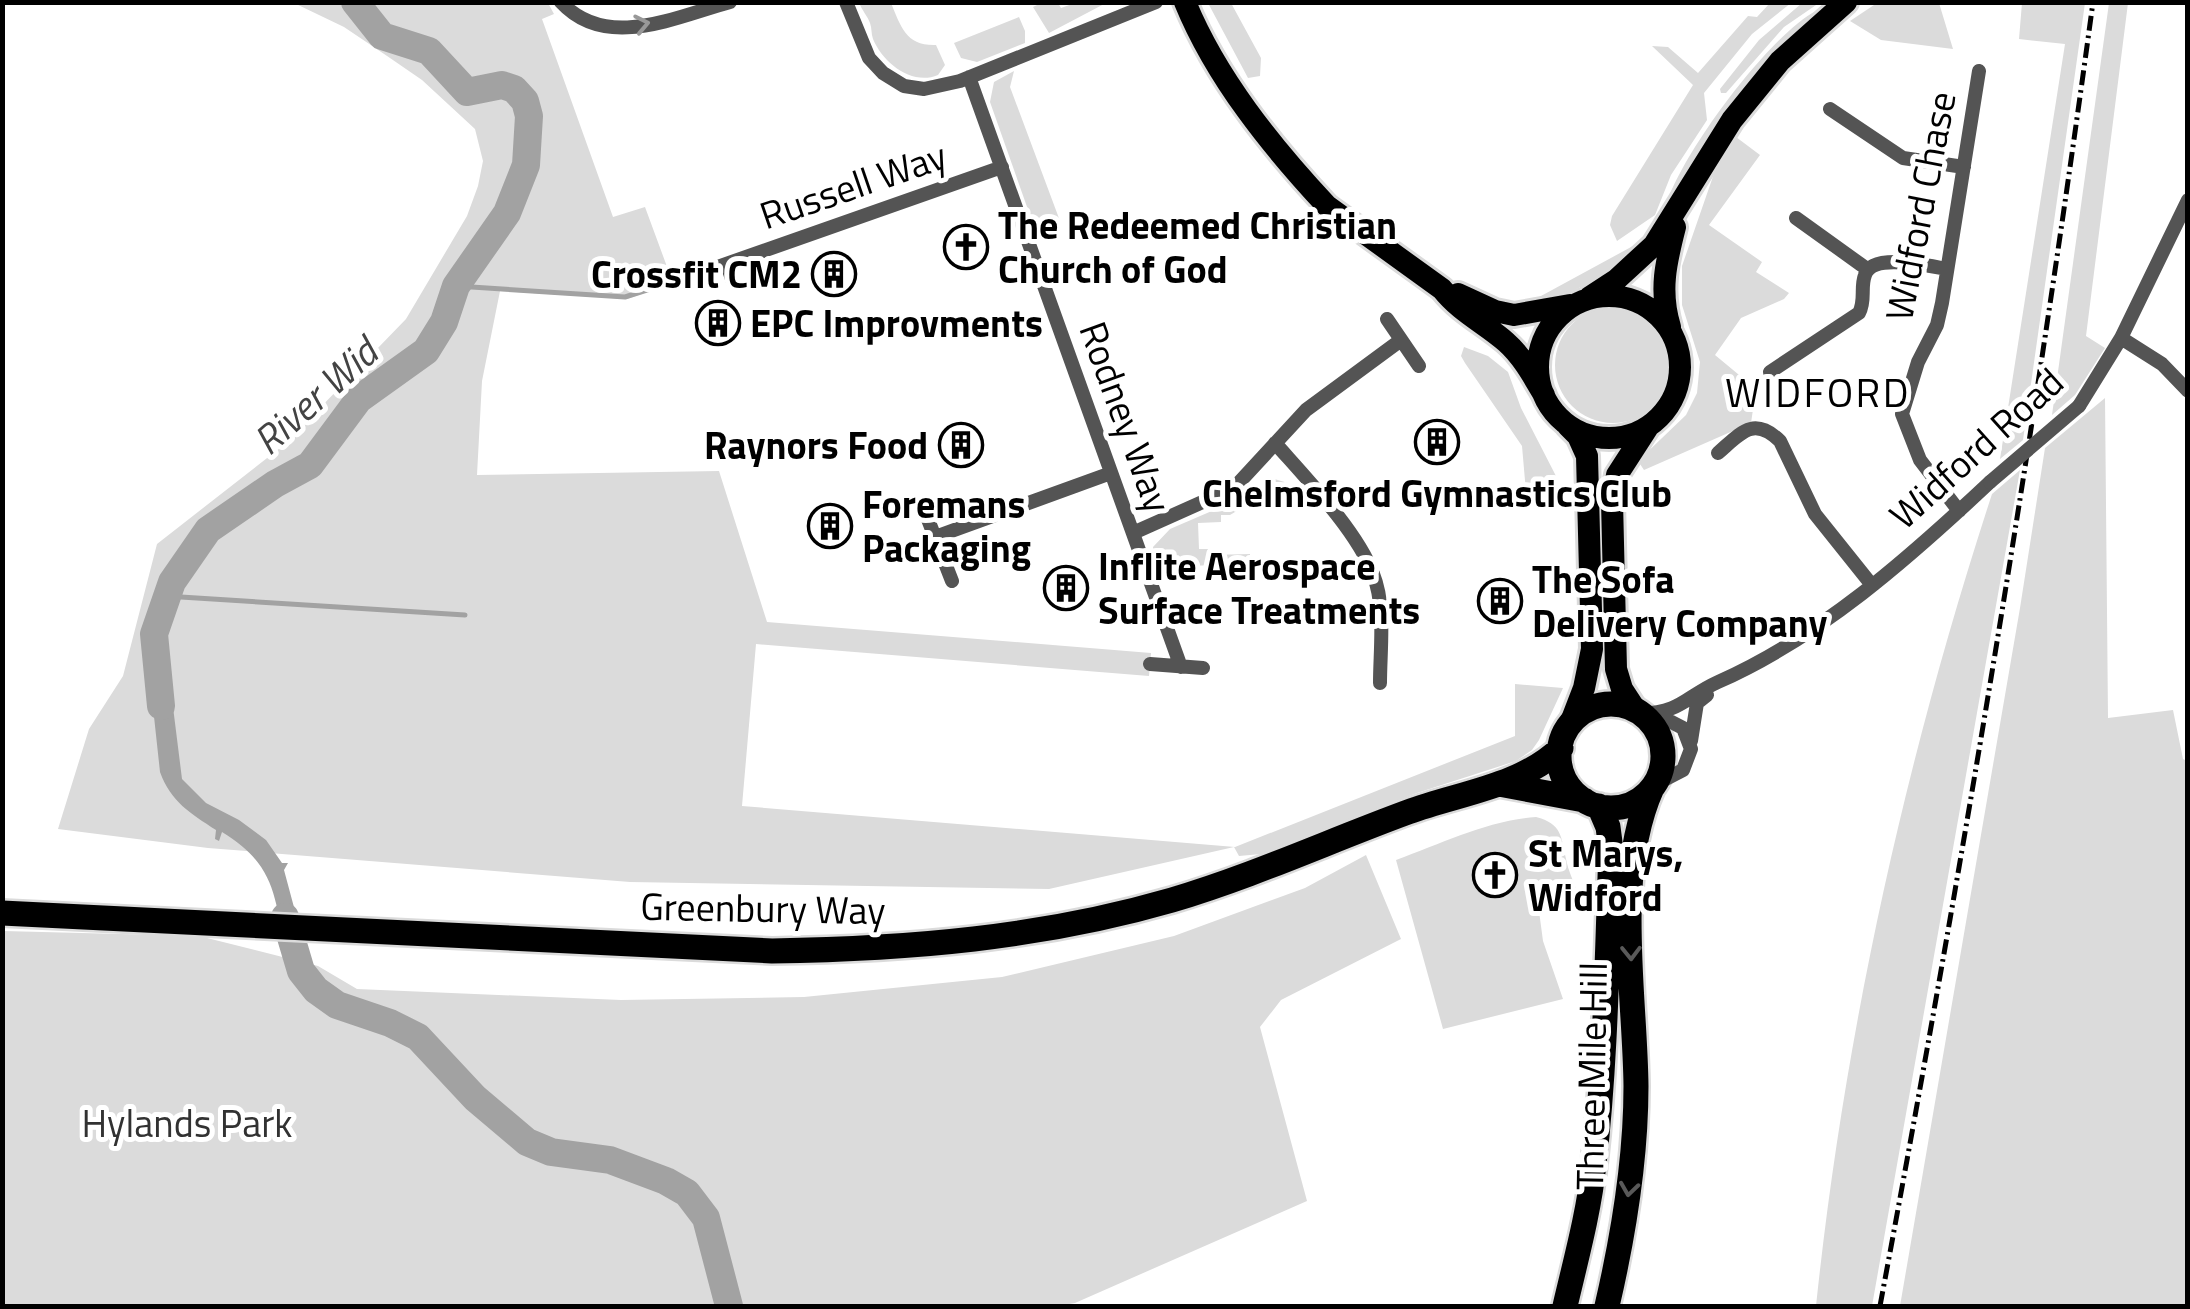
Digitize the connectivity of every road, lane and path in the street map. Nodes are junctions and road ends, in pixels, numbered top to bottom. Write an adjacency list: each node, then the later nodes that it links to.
1 (560, 2): 2 (street, one-way to 2)
2 (730, 2)
3 (846, 2): 8 (street)
4 (1156, 2): 8 (street)
5 (1185, 2): 20 (main road)
6 (1846, 2): 13 (main road)
7 (1979, 71): 11 (street, Widford Chase)
8 (969, 77): 10 (street, Rodney Way)
9 (1830, 109): 11 (street)
10 (1002, 167): 15 (street, Russell Way); 34 (street, Rodney Way)
11 (1964, 167): 17 (street, Widford Chase)
12 (2188, 200): 24 (street, Widford Road)
13 (1679, 209): 21 (main road); 23 (main road)
14 (1796, 218): 16 (street)
15 (726, 264): 18 (street, Russell Way); 19 (street, Russell Way)
16 (1867, 268): 17 (street); 27 (street)
17 (1947, 269): 36 (street, Widford Chase)
18 (689, 277)
19 (733, 282)
20 (1442, 289): 21 (main road); 29 (main road)
21 (1583, 301): 23 (main road); 29 (main road)
22 (1387, 319): 25 (street)
23 (1670, 330): 31 (main road)
24 (2121, 338): 28 (street); 36 (street, Widford Road, bridge)
25 (1401, 340): 26 (street); 32 (street)
26 (1419, 366)
27 (1770, 372)
28 (2188, 390)
29 (1544, 395): 30 (main road)
30 (1562, 420): 31 (main road); 47 (main road)
31 (1648, 427): 46 (main road)
32 (1275, 443): 37 (street); 45 (street)
33 (1718, 453): 40 (street)
34 (1111, 472): 37 (street, Rodney Way); 38 (street)
35 (922, 504): 38 (street)
36 (1959, 511): 40 (street, Widford Road)
37 (1133, 533): 42 (street, Rodney Way)
38 (935, 537): 39 (street)
39 (952, 581)
40 (1871, 584): 44 (street, Widford Road)
41 (1150, 664): 42 (street)
42 (1181, 666): 43 (street)
43 (1203, 668)
44 (1732, 677): 46 (street, Widford Road); 48 (street, Widford Road)
45 (1380, 683)
46 (1644, 713): 47 (highway); 48 (street); 50 (highway)
47 (1565, 737): 49 (highway, Greenbury Way); 51 (highway)
48 (1690, 741): 50 (street, Widford Road)
49 (1499, 784): 51 (highway, Greenbury Way); 52 (highway, Greenbury Way)
50 (1653, 787): 51 (highway); 54 (highway, Three Mile Hill, one-way to 54)
51 (1591, 803): 53 (highway, Three Mile Hill)
52 (2, 913)
53 (1565, 1306)
54 (1607, 1306)

